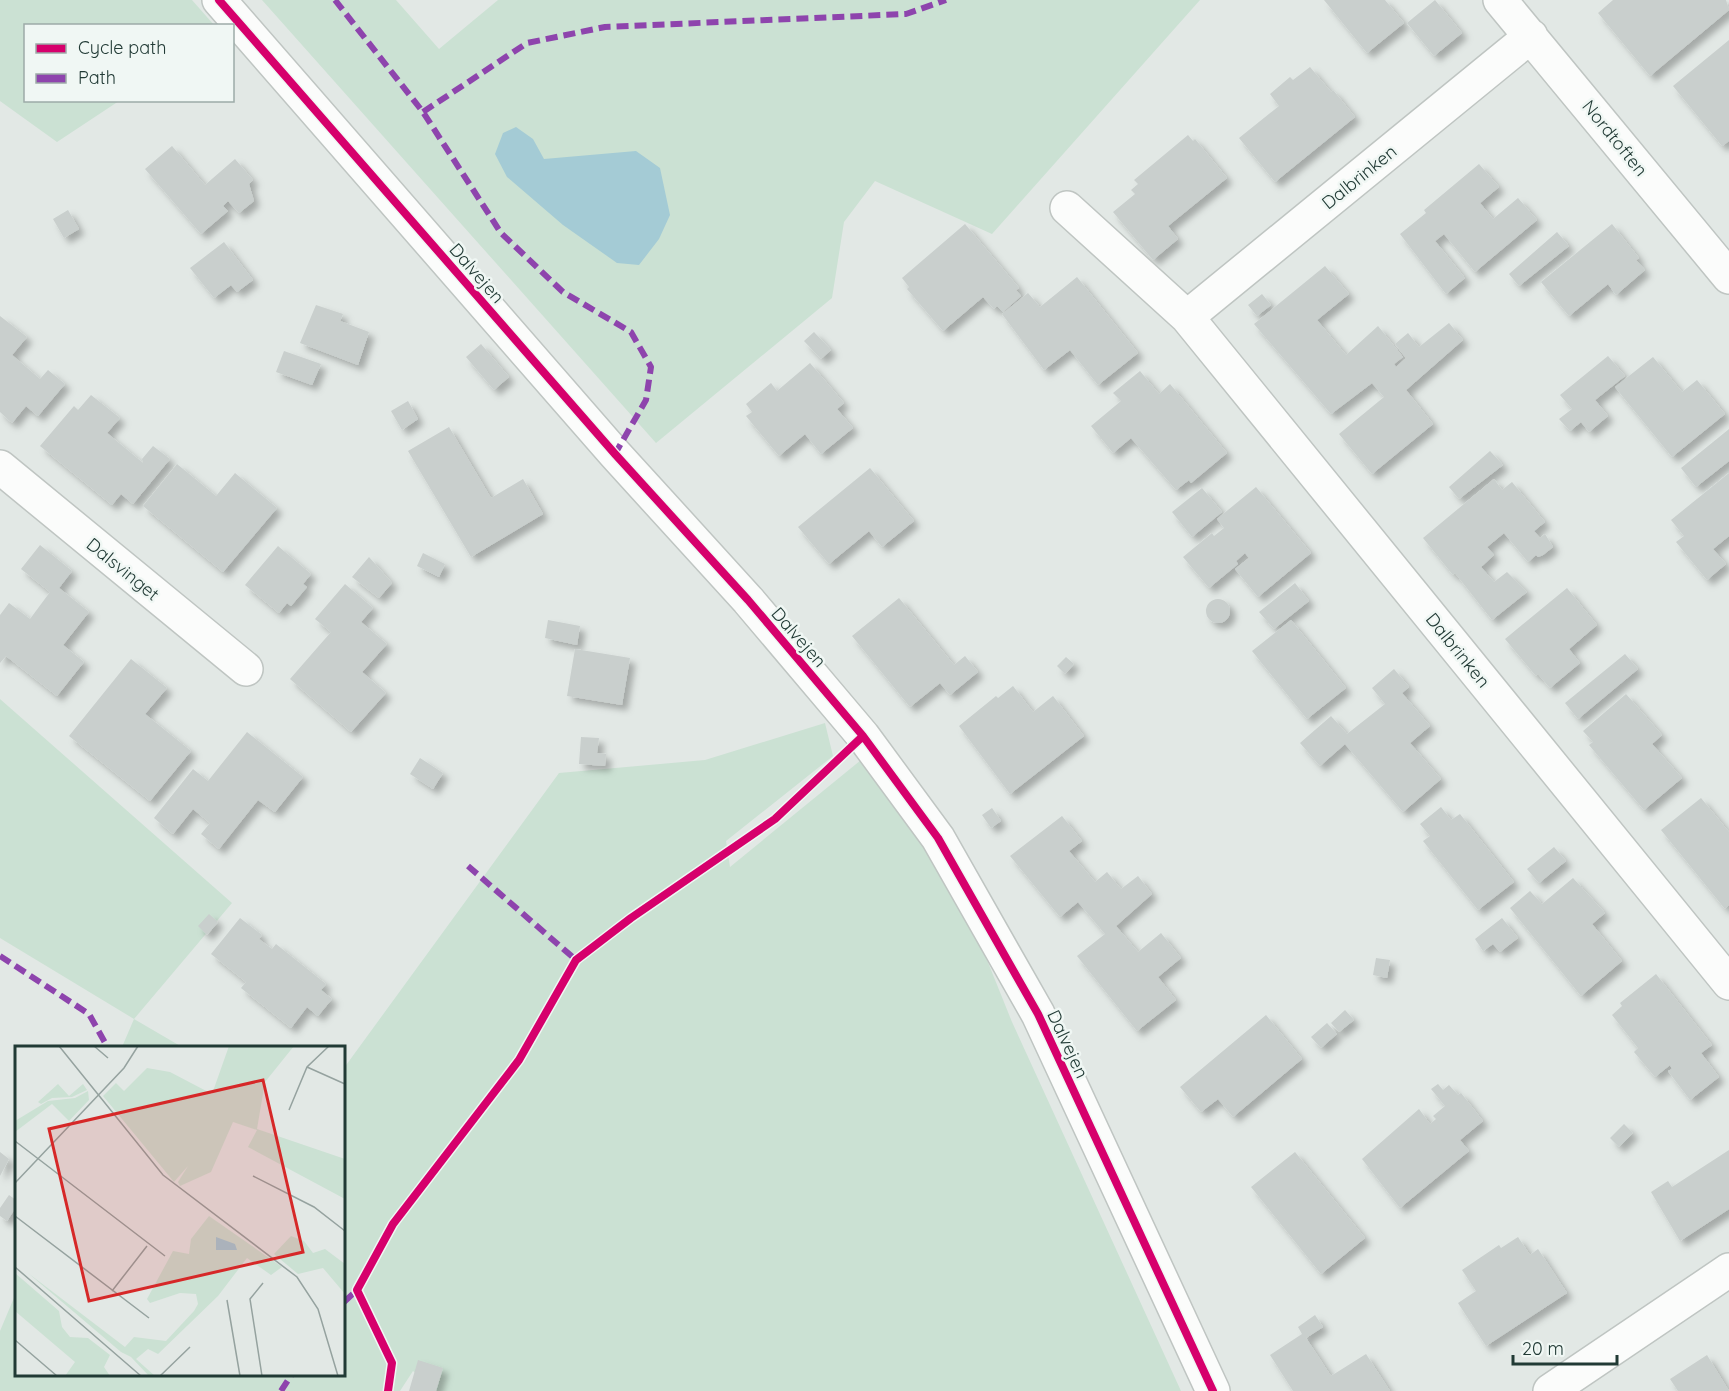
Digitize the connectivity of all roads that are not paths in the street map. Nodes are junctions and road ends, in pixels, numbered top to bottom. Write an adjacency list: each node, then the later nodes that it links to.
1 (219, 0): 11 (street, Dalvejen)
2 (1500, 0): 3 (street, Nordtoften)
3 (1531, 36): 5 (street, Nordtoften); 6 (street, Dalbrinken)
4 (1067, 208): 6 (street, Dalbrinken)
5 (1729, 278)
6 (1187, 317): 9 (street, Dalbrinken)
7 (0, 467): 8 (street, Dalsvinget)
8 (246, 669)
9 (1729, 983)
10 (1729, 1269): 12 (street)
11 (1213, 1391)
12 (1550, 1391)

